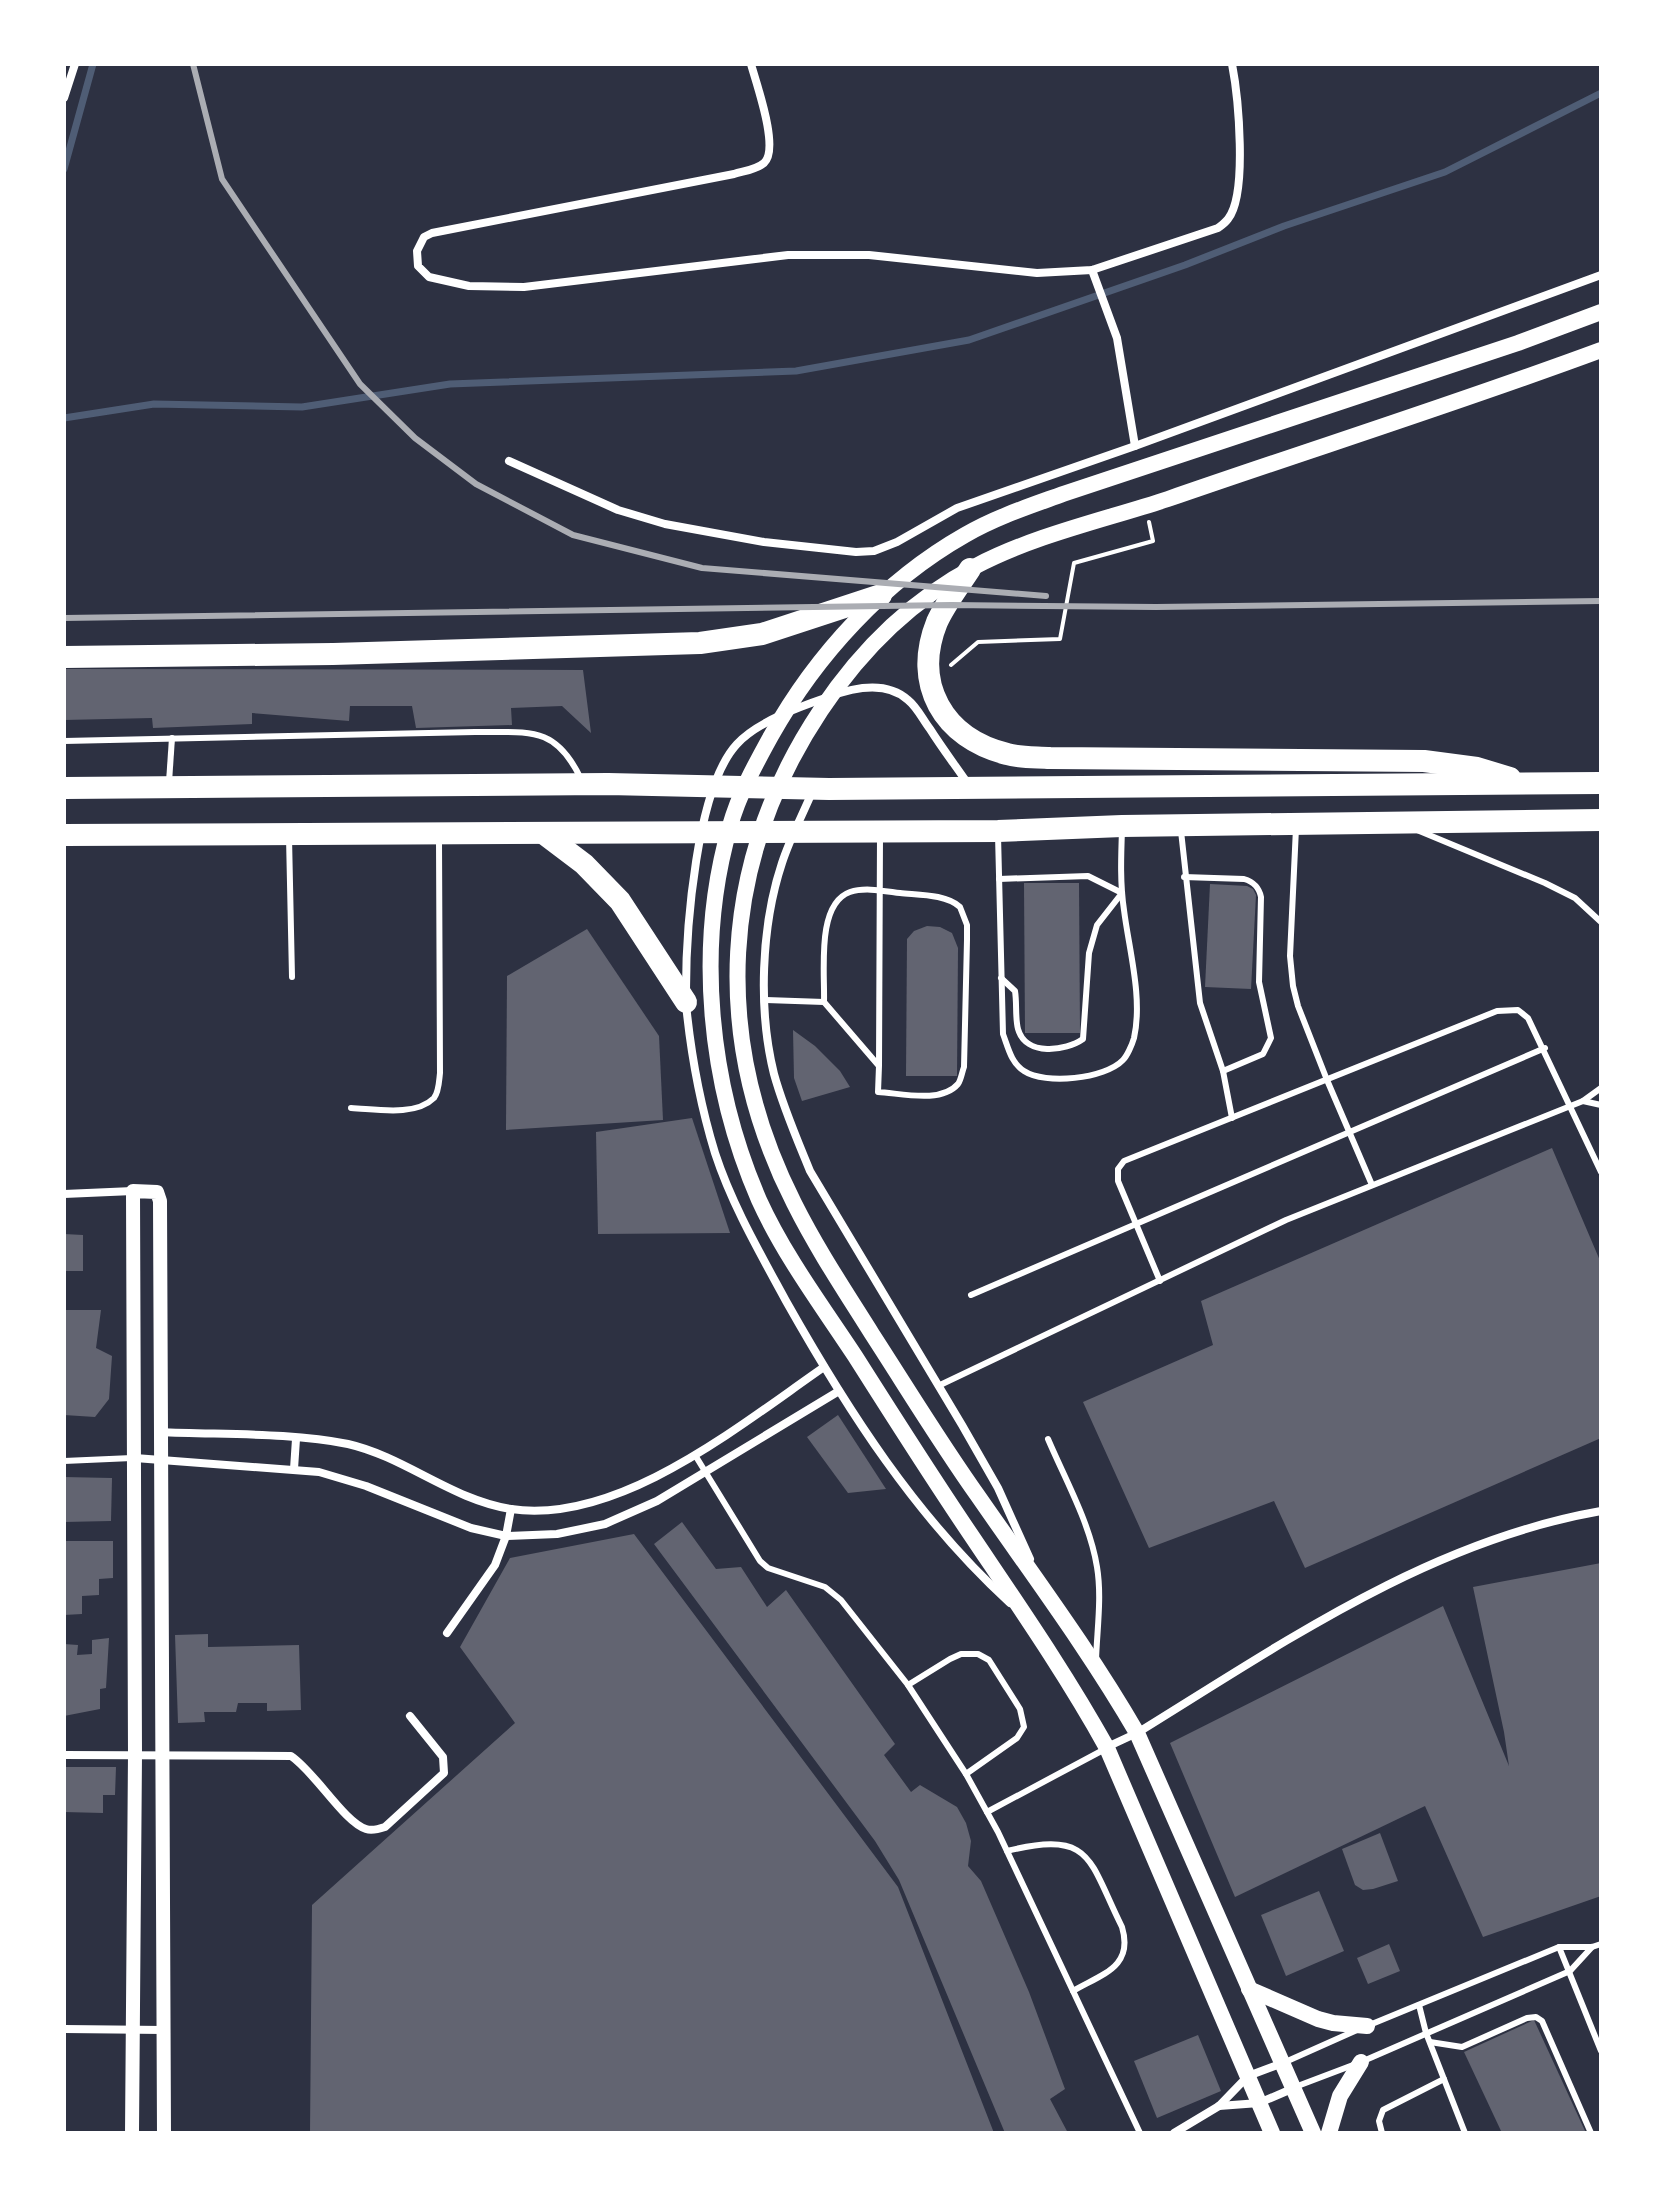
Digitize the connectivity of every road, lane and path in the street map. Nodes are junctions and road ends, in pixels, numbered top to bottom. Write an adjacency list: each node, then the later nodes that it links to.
1 (75, 64): 4 (street)
2 (751, 64): 5 (street)
3 (1232, 64): 5 (street)
4 (64, 98)
5 (1092, 270): 9 (street)
6 (1601, 275): 9 (street)
7 (1601, 312): 13 (main road)
8 (1601, 350): 12 (main road)
9 (1135, 446): 10 (street)
10 (509, 461)
11 (1153, 541): 14 (path)
12 (970, 569): 20 (highway); 82 (main road)
13 (881, 595): 15 (highway); 83 (main road)
14 (978, 642)
15 (64, 657)
16 (172, 738): 17 (lane); 19 (lane); 22 (lane)
17 (64, 741)
18 (1601, 783): 20 (highway)
19 (583, 784): 21 (highway); 22 (highway)
20 (1530, 785): 25 (highway)
21 (712, 786): 24 (highway); 25 (street); 34 (street)
22 (169, 787): 23 (highway)
23 (64, 788)
24 (814, 789): 25 (highway); 31 (street)
25 (972, 789)
26 (1601, 820): 27 (highway)
27 (1399, 823): 28 (highway); 43 (lane)
28 (1296, 824): 29 (highway); 52 (lane)
29 (1181, 825): 30 (highway); 39 (lane)
30 (1122, 826): 33 (highway); 42 (lane)
31 (795, 831): 32 (highway); 34 (highway); 46 (street)
32 (881, 831): 33 (highway); 41 (lane)
33 (998, 831): 40 (lane)
34 (702, 832): 37 (highway); 47 (street)
35 (289, 833): 36 (highway); 38 (highway); 44 (lane)
36 (439, 833): 37 (highway); 57 (lane)
37 (543, 833): 47 (highway)
38 (64, 835)
39 (1184, 877): 51 (lane); 51 (lane)
40 (999, 879): 42 (lane); 45 (lane)
41 (880, 890): 48 (lane); 50 (lane); 50 (lane)
42 (1122, 893): 45 (lane); 45 (lane)
43 (1601, 922)
44 (292, 977)
45 (1001, 978)
46 (766, 1000): 48 (lane); 68 (street)
47 (686, 1002): 67 (street)
48 (824, 1002): 50 (lane)
49 (1545, 1048): 52 (lane); 55 (lane); 59 (lane)
50 (879, 1066)
51 (1223, 1071): 58 (lane)
52 (1327, 1080): 58 (lane); 59 (lane)
53 (1601, 1088): 54 (lane)
54 (1583, 1101): 55 (lane); 56 (lane)
55 (1571, 1105): 60 (lane); 61 (lane)
56 (1601, 1105)
57 (351, 1108)
58 (1232, 1118): 64 (lane)
59 (1350, 1133): 61 (lane); 64 (lane)
60 (1601, 1172)
61 (1372, 1185): 65 (lane)
62 (133, 1191): 63 (street); 70 (street); 74 (street)
63 (64, 1194)
64 (1135, 1227): 65 (lane); 66 (lane)
65 (1160, 1281): 68 (lane)
66 (971, 1295)
67 (824, 1367): 69 (street); 73 (street)
68 (938, 1386): 82 (street)
69 (839, 1391): 78 (street); 83 (street)
70 (160, 1432): 71 (street); 75 (street)
71 (296, 1439): 77 (street); 79 (street)
72 (1048, 1439): 85 (lane)
73 (695, 1455): 78 (lane); 79 (street)
74 (135, 1458): 75 (street); 76 (lane); 90 (street)
75 (160, 1459): 77 (street); 91 (street)
76 (64, 1461)
77 (294, 1469): 81 (street)
78 (705, 1473): 81 (street); 86 (lane)
79 (511, 1509): 81 (street)
80 (1601, 1511): 88 (street)
81 (506, 1536): 84 (street)
82 (1045, 1592): 85 (main road)
83 (1031, 1622): 89 (main road)
84 (447, 1633)
85 (1095, 1664): 88 (main road)
86 (908, 1685): 93 (lane); 93 (lane)
87 (410, 1716): 91 (street)
88 (1137, 1733): 89 (street); 100 (main road)
89 (1107, 1748): 94 (lane); 112 (main road)
90 (135, 1754): 91 (street); 92 (street); 105 (street)
91 (164, 1754): 106 (street)
92 (64, 1755)
93 (966, 1774): 94 (lane)
94 (987, 1812): 95 (lane)
95 (1007, 1851): 101 (lane); 101 (lane)
96 (1601, 1944): 98 (lane)
97 (1559, 1947): 98 (lane); 99 (lane); 102 (lane)
98 (1592, 1947): 99 (lane)
99 (1570, 1971): 107 (lane); 109 (lane)
100 (1249, 1989): 103 (main road); 111 (main road)
101 (1073, 1991): 119 (lane)
102 (1419, 2005): 103 (lane); 107 (lane)
103 (1367, 2026): 111 (lane)
104 (64, 2029): 105 (street)
105 (132, 2030): 106 (street); 117 (street)
106 (164, 2030): 118 (street)
107 (1426, 2033): 108 (lane); 110 (lane)
108 (1430, 2042): 113 (lane); 126 (lane)
109 (1601, 2051)
110 (1361, 2062): 114 (lane); 123 (main road)
111 (1283, 2063): 112 (street); 114 (main road)
112 (1248, 2076): 115 (main road); 116 (street)
113 (1444, 2079): 124 (lane); 125 (lane)
114 (1295, 2087): 115 (street); 122 (main road)
115 (1259, 2103): 116 (street); 121 (main road)
116 (1219, 2106): 120 (street)
117 (132, 2133)
118 (164, 2133)
119 (1140, 2133)
120 (1174, 2133)
121 (1272, 2133)
122 (1313, 2133)
123 (1329, 2133)
124 (1382, 2133)
125 (1465, 2133)
126 (1591, 2133)

